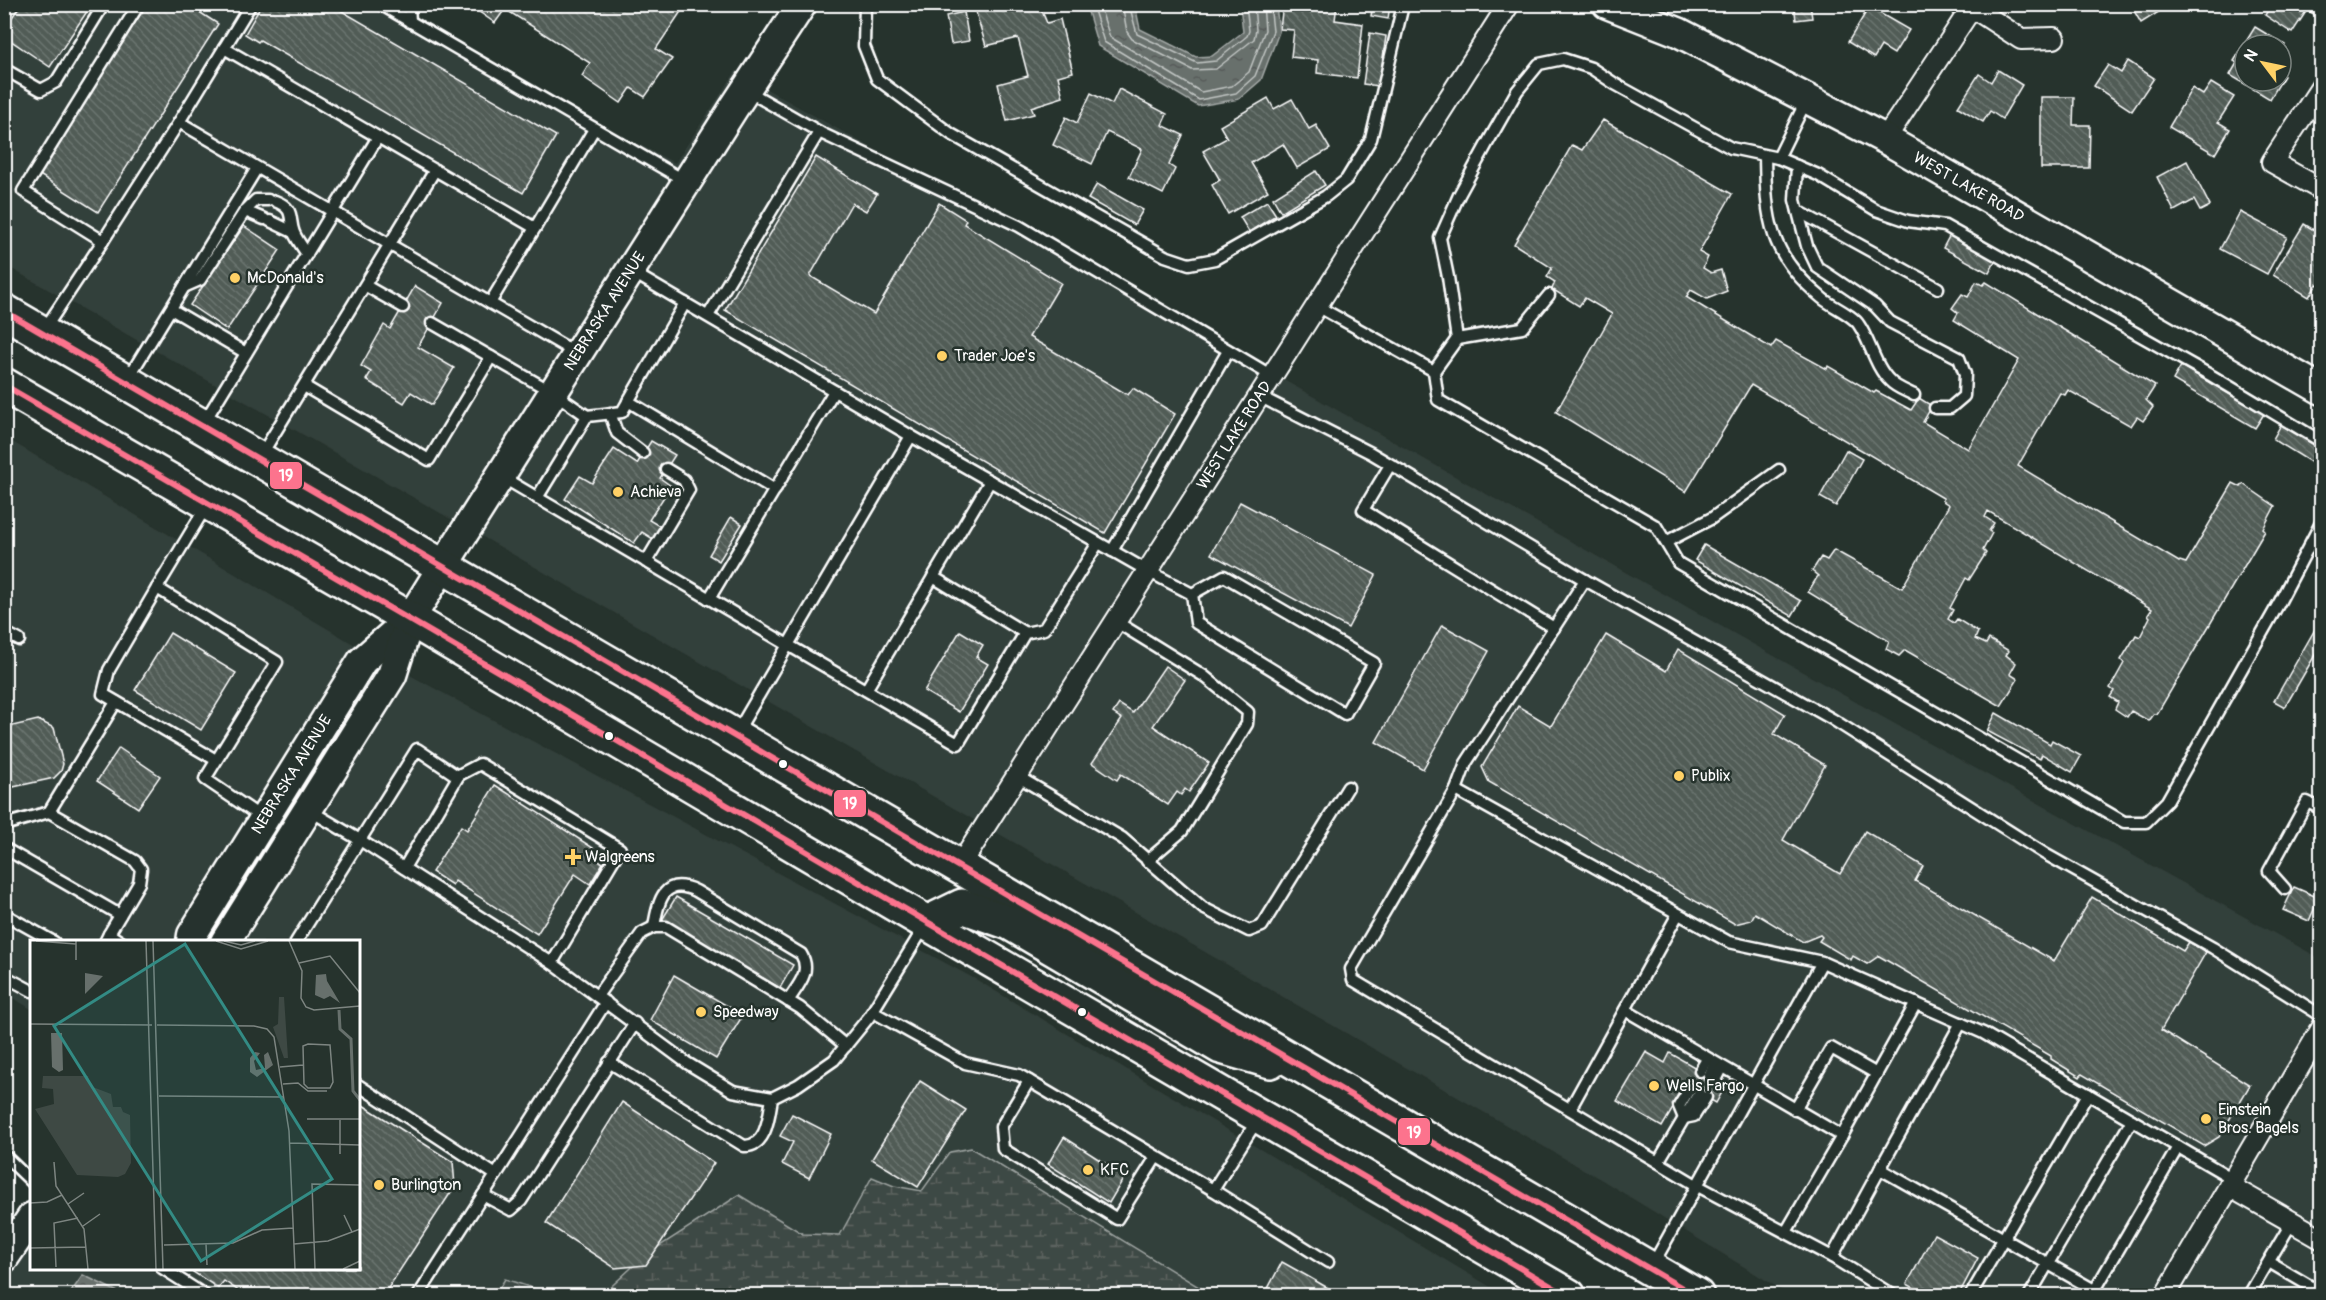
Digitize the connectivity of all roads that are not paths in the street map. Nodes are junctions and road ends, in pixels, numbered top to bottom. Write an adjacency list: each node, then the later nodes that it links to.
1 (104, 4): 15 (lane)
2 (139, 4): 36 (lane)
3 (251, 4): 14 (lane)
4 (380, 4): 12 (lane)
5 (409, 4): 12 (lane)
6 (802, 4): 17 (street, NEBRASKA AVENUE)
7 (865, 4): 10 (lane)
8 (1509, 4): 46 (street, WEST LAKE ROAD)
9 (1607, 4): 18 (street, WEST LAKE ROAD)
10 (1403, 5)
11 (1973, 6): 13 (street); 23 (street)
12 (410, 22): 20 (lane)
13 (2054, 38)
14 (224, 48): 19 (lane); 22 (lane)
15 (4, 69)
16 (2322, 86): 30 (street)
17 (746, 90): 21 (lane); 29 (street, NEBRASKA AVENUE)
18 (1808, 98): 23 (street, WEST LAKE ROAD); 25 (lane)
19 (179, 122): 27 (lane); 36 (lane)
20 (594, 129): 29 (lane); 34 (lane)
21 (819, 132): 50 (lane); 54 (lane)
22 (378, 137): 28 (lane); 33 (lane)
23 (1885, 139): 63 (street, WEST LAKE ROAD)
24 (1766, 156): 25 (lane); 53 (lane); 66 (lane)
25 (1778, 159): 26 (lane)
26 (1797, 166): 31 (lane); 74 (lane)
27 (257, 168): 33 (lane); 41 (lane)
28 (435, 170): 34 (lane); 37 (lane)
29 (687, 182): 39 (street, NEBRASKA AVENUE)
30 (2322, 190)
31 (1798, 211): 42 (lane); 69 (lane)
32 (245, 212): 35 (lane); 35 (lane); 41 (lane)
33 (334, 212): 37 (lane); 38 (lane)
34 (535, 228): 44 (lane)
35 (293, 232): 38 (lane)
36 (103, 241): 52 (lane)
37 (390, 245): 40 (lane); 44 (lane)
38 (307, 254): 55 (lane)
39 (630, 271): 45 (lane); 56 (street, NEBRASKA AVENUE)
40 (366, 286): 47 (lane); 62 (lane)
41 (184, 287): 48 (lane)
42 (1938, 288)
43 (1549, 295): 53 (lane)
44 (490, 303): 56 (lane)
45 (685, 303): 50 (lane); 68 (lane)
46 (1317, 306): 58 (lane); 59 (street, WEST LAKE ROAD)
47 (403, 307)
48 (171, 309): 55 (lane); 60 (lane)
49 (4, 311): 52 (highway)
50 (708, 316): 64 (lane)
51 (432, 323): 57 (lane)
52 (42, 333): 60 (highway)
53 (1457, 339): 58 (lane)
54 (1228, 351): 59 (lane); 88 (lane)
55 (246, 353): 72 (lane)
56 (578, 354): 65 (street, NEBRASKA AVENUE)
57 (491, 357): 62 (lane); 65 (lane)
58 (1434, 371): 86 (lane)
59 (1272, 376): 67 (street, WEST LAKE ROAD)
60 (126, 381): 72 (highway)
61 (4, 385): 84 (highway)
62 (304, 386): 76 (lane)
63 (2322, 390)
64 (834, 391): 73 (lane); 82 (lane)
65 (554, 393): 71 (lane); 80 (street, NEBRASKA AVENUE)
66 (1914, 395)
67 (1259, 396): 77 (lane); 91 (street, WEST LAKE ROAD)
68 (628, 401): 70 (lane); 82 (lane)
69 (1935, 408)
70 (610, 413): 71 (lane); 75 (lane)
71 (587, 416): 83 (lane)
72 (201, 426): 76 (highway)
73 (911, 436): 81 (lane); 103 (lane)
74 (2322, 442)
75 (643, 453)
76 (258, 460): 90 (highway)
77 (1390, 465): 93 (lane); 99 (lane)
78 (666, 469): 89 (lane)
79 (1779, 470): 86 (lane)
80 (500, 476): 83 (lane); 90 (street, NEBRASKA AVENUE)
81 (990, 481): 87 (lane); 92 (lane)
82 (775, 490): 96 (lane)
83 (537, 498): 89 (lane)
84 (208, 503): 94 (lane); 97 (highway)
85 (2322, 521): 86 (lane)
86 (1666, 542)
87 (1098, 543): 88 (lane); 101 (lane)
88 (1112, 551): 91 (lane)
89 (646, 562): 96 (lane)
90 (442, 567): 97 (street, NEBRASKA AVENUE); 106 (highway)
91 (1146, 570): 95 (lane); 98 (street, WEST LAKE ROAD)
92 (933, 578): 101 (lane); 104 (lane)
93 (1585, 580): 99 (lane); 142 (lane)
94 (157, 588): 105 (lane); 107 (lane)
95 (1192, 594): 95 (lane)
96 (709, 599): 103 (lane)
97 (410, 619): 113 (street, NEBRASKA AVENUE); 115 (street, NEBRASKA AVENUE); 126 (highway)
98 (1115, 621): 109 (street, WEST LAKE ROAD); 119 (lane)
99 (1554, 628): 111 (lane)
100 (4, 632): 102 (lane)
101 (1025, 633): 104 (lane)
102 (19, 640)
103 (788, 645): 104 (lane); 106 (lane)
104 (866, 690)
105 (116, 702): 107 (lane); 114 (lane)
106 (734, 736): 120 (highway)
107 (216, 760): 115 (lane)
108 (459, 775): 117 (lane); 121 (lane); 134 (lane)
109 (1017, 776): 119 (lane); 120 (street, WEST LAKE ROAD)
110 (1348, 787): 119 (lane)
111 (1456, 790): 124 (lane); 156 (lane)
112 (2322, 809): 122 (lane)
113 (309, 810): 117 (lane); 131 (street, NEBRASKA AVENUE)
114 (49, 812): 116 (lane); 125 (lane)
115 (264, 819): 130 (street, NEBRASKA AVENUE)
116 (4, 825)
117 (360, 840): 121 (lane); 132 (lane)
118 (4, 848): 125 (lane)
119 (1147, 861)
120 (959, 867): 150 (highway)
121 (404, 868): 134 (lane)
122 (2285, 890)
123 (4, 914): 129 (lane)
124 (1678, 914): 133 (lane); 140 (lane)
125 (120, 915): 128 (lane)
126 (927, 923): 141 (lane); 150 (highway); 158 (highway)
127 (654, 927): 137 (lane); 138 (lane); 138 (lane)
128 (107, 938)
129 (50, 940)
130 (191, 940)
131 (226, 940)
132 (297, 940)
133 (1822, 962): 139 (lane); 153 (lane)
134 (552, 963): 137 (lane)
135 (4, 976): 136 (lane)
136 (30, 990)
137 (602, 999): 143 (lane); 167 (lane)
138 (788, 1001): 146 (lane)
139 (1916, 1003): 144 (lane); 149 (lane)
140 (1625, 1010): 148 (lane); 156 (lane)
141 (873, 1012): 146 (lane); 151 (lane)
142 (2322, 1016)
143 (634, 1023): 147 (lane); 155 (lane)
144 (1961, 1023): 154 (lane); 166 (lane)
145 (2322, 1028): 169 (street)
146 (846, 1046): 155 (lane)
147 (609, 1062): 155 (lane); 172 (lane)
148 (1715, 1063): 148 (lane); 153 (lane)
149 (1877, 1074): 157 (lane); 161 (lane)
150 (1321, 1076): 183 (highway)
151 (1029, 1081): 164 (lane); 164 (lane)
152 (360, 1086): 167 (lane)
153 (1754, 1086): 157 (lane); 170 (lane)
154 (2088, 1094): 160 (lane); 176 (lane)
155 (772, 1098)
156 (1570, 1109): 165 (lane)
157 (1795, 1110): 161 (lane)
158 (1260, 1115): 171 (lane); 187 (highway)
159 (1684, 1118): 159 (lane); 165 (lane)
160 (2132, 1120): 162 (lane); 182 (lane)
161 (1842, 1136): 175 (lane)
162 (2178, 1147): 169 (lane); 185 (lane)
163 (4, 1155): 168 (lane)
164 (1156, 1158): 171 (lane)
165 (1658, 1162): 170 (lane)
166 (1881, 1169): 176 (lane); 178 (lane)
167 (496, 1175): 172 (lane)
168 (30, 1180)
169 (2231, 1183): 174 (street); 194 (street)
170 (1698, 1186): 175 (lane); 183 (lane)
171 (1213, 1190): 180 (lane)
172 (483, 1195): 189 (lane)
173 (30, 1220): 179 (street)
174 (2292, 1222): 177 (street); 181 (lane)
175 (1786, 1232): 178 (lane)
176 (2004, 1239): 182 (lane); 192 (lane)
177 (2322, 1239)
178 (1832, 1257): 191 (lane)
179 (4, 1258)
180 (1328, 1262)
181 (2269, 1262): 186 (lane); 195 (lane)
182 (2048, 1264): 185 (lane); 193 (lane)
183 (1651, 1268): 190 (highway)
184 (164, 1270): 188 (lane)
185 (2100, 1293)
186 (2322, 1293)
187 (1565, 1295)
188 (206, 1296)
189 (418, 1296)
190 (1697, 1296)
191 (1894, 1296)
192 (1970, 1296)
193 (2029, 1296)
194 (2165, 1296)
195 (2255, 1296)

